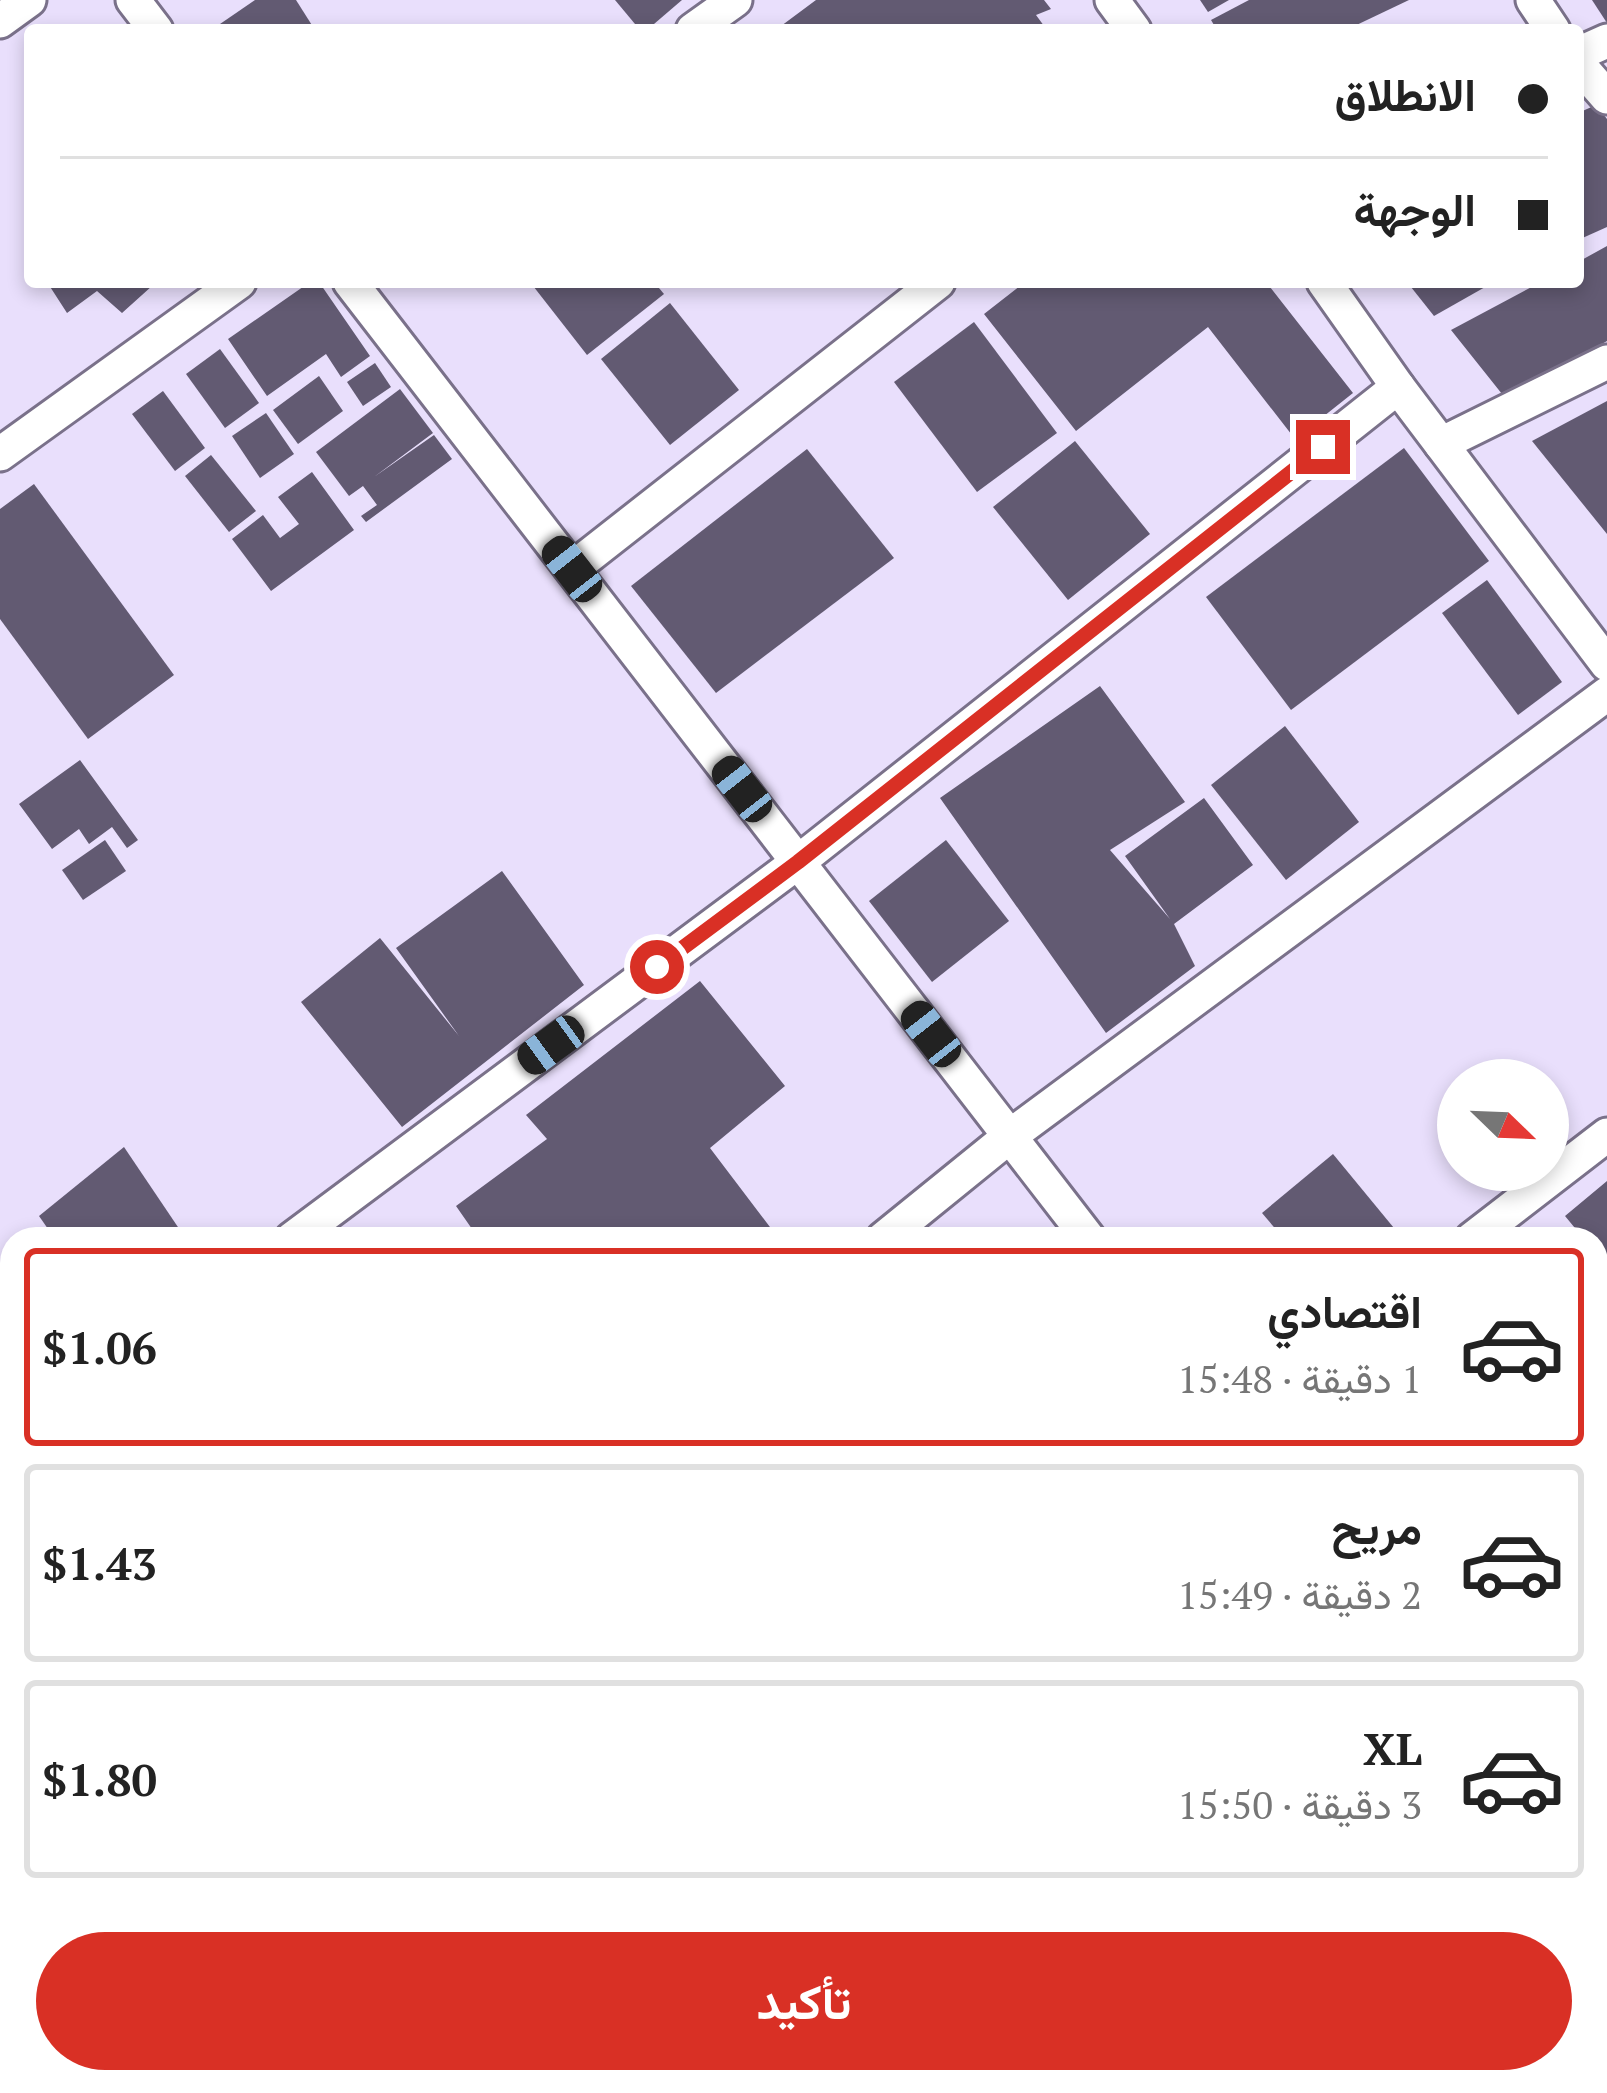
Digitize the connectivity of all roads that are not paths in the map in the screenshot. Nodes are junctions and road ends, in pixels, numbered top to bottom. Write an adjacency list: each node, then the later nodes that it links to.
1 (29, 0): 4 (street)
2 (133, 0): 5 (street)
3 (735, 0): 6 (street)
4 (0, 21)
5 (151, 24)
6 (701, 24)
7 (1584, 71): 8 (street)
8 (1607, 97)
9 (231, 288): 16 (street)
10 (355, 288): 17 (street)
11 (930, 288): 17 (street)
12 (1328, 288): 14 (street)
13 (1607, 362): 15 (street)
14 (1397, 387): 15 (street); 20 (street)
15 (1441, 444): 18 (street)
16 (0, 454)
17 (572, 569): 20 (street)
18 (1607, 664)
19 (1607, 694): 22 (street)
20 (798, 862): 22 (street); 23 (street)
21 (1607, 1135): 26 (street)
22 (1010, 1136): 24 (street); 25 (street)
23 (308, 1227)
24 (898, 1227)
25 (1080, 1227)
26 (1488, 1227)

